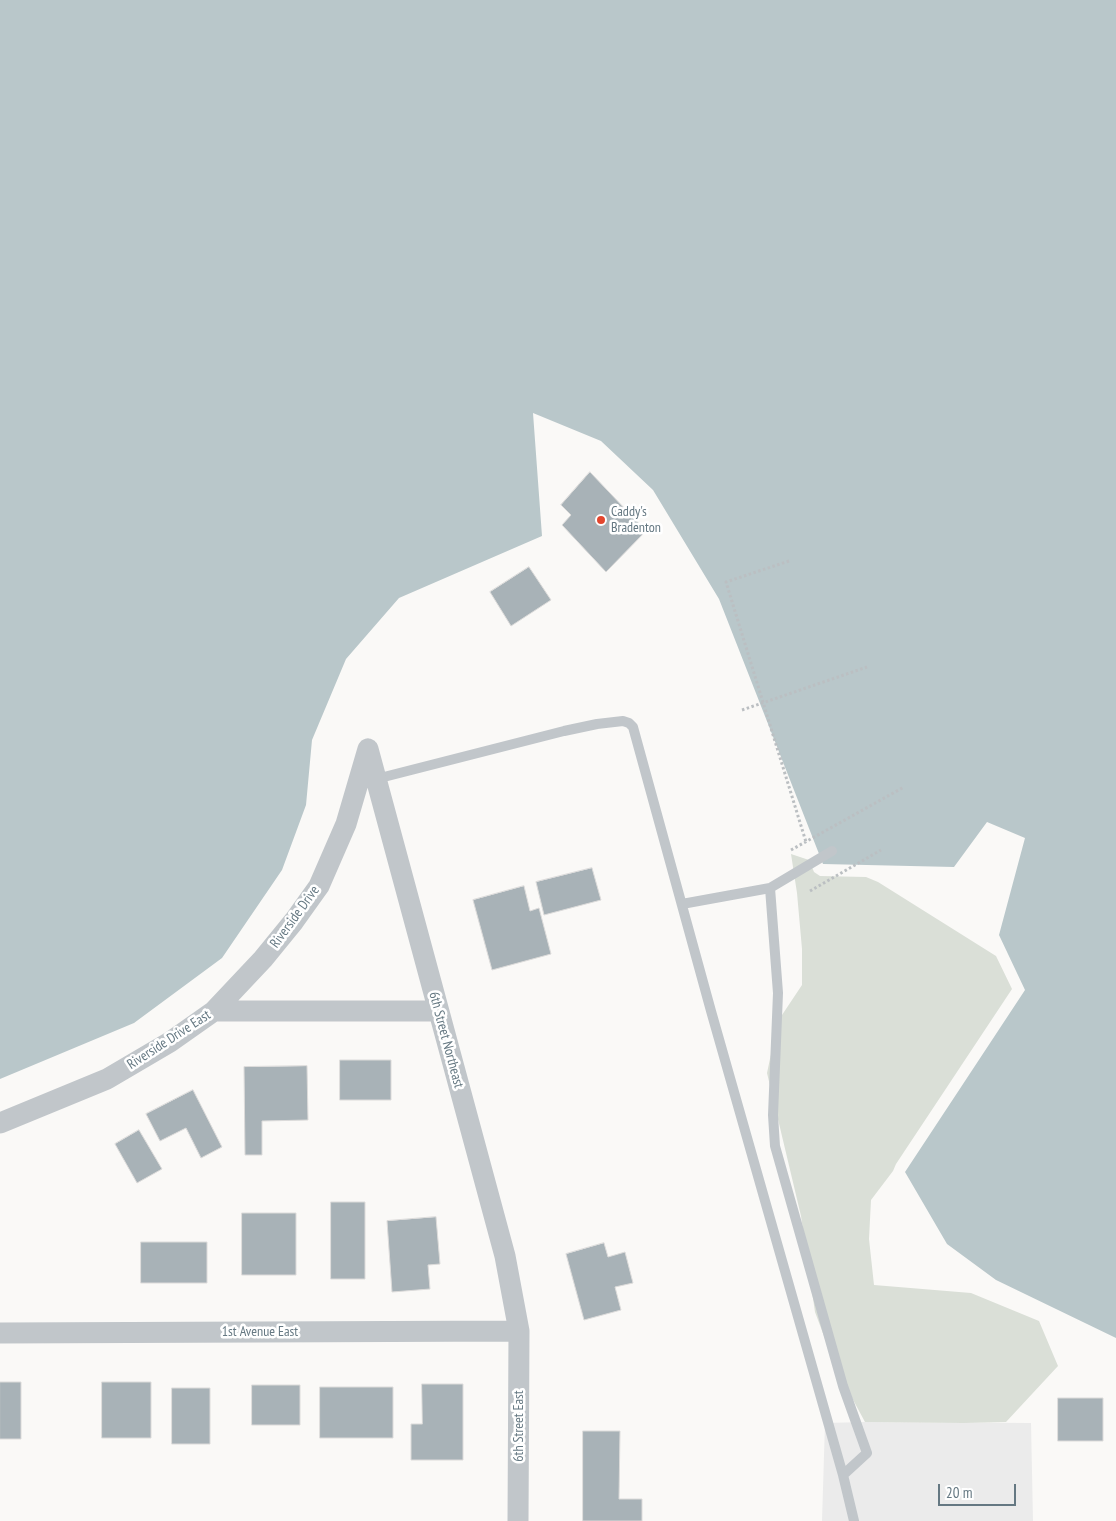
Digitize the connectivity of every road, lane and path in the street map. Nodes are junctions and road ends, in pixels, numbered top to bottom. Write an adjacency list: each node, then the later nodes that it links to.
1 (789, 561): 7 (path)
2 (867, 667): 3 (path)
3 (742, 710)
4 (368, 749): 5 (street, 6th Street Northeast); 14 (street, Riverside Drive)
5 (376, 779): 13 (lane); 15 (street, 6th Street Northeast)
6 (904, 787): 7 (path)
7 (806, 842): 8 (path)
8 (791, 850)
9 (881, 850): 12 (path)
10 (832, 851): 11 (lane)
11 (770, 888): 13 (lane); 19 (lane)
12 (810, 891)
13 (682, 904): 19 (lane)
14 (214, 1011): 15 (street, Riverside Drive East); 16 (street, Riverside Drive East)
15 (438, 1011): 17 (street, 6th Street Northeast)
16 (0, 1123)
17 (519, 1331): 18 (street, 1st Avenue East); 20 (street, 6th Street East)
18 (0, 1333)
19 (843, 1475): 21 (lane)
20 (518, 1521)
21 (854, 1521)

